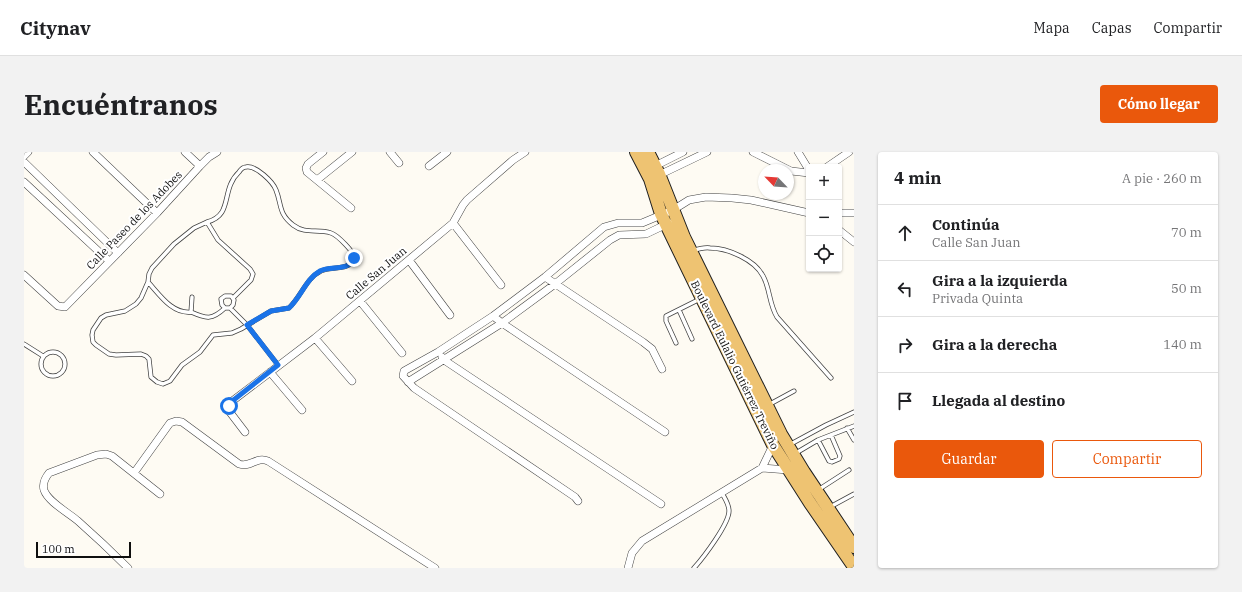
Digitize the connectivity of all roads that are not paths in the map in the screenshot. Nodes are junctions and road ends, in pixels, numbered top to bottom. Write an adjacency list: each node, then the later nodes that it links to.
1 (28, 152): 18 (street)
2 (93, 152): 33 (street)
3 (185, 152): 23 (street)
4 (203, 152): 19 (street)
5 (217, 152): 19 (street, Calle Paseo de los Adobes)
6 (323, 152): 28 (street)
7 (352, 152): 28 (street)
8 (390, 152): 21 (street)
9 (447, 152): 24 (street)
10 (525, 152): 39 (street, Calle San Juan)
11 (636, 152): 26 (main road, Boulevard Eulalio Gutiérrez Treviño)
12 (648, 152): 26 (main road, Boulevard Eulalio Gutiérrez Treviño)
13 (683, 152): 26 (street)
14 (707, 152): 26 (street)
15 (752, 152): 27 (street)
16 (798, 152): 25 (street)
17 (849, 152): 22 (street)
18 (24, 156)
19 (209, 157): 23 (street, Calle Paseo de los Adobes)
20 (24, 162): 30 (street)
21 (399, 163)
22 (831, 164)
23 (200, 166): 33 (street, Calle Paseo de los Adobes)
24 (430, 166)
25 (806, 167)
26 (652, 172): 37 (main road, Boulevard Eulalio Gutiérrez Treviño)
27 (806, 172)
28 (317, 180): 31 (street)
29 (24, 182): 36 (street)
30 (69, 206): 36 (street); 45 (street)
31 (351, 208)
32 (806, 212): 37 (street)
33 (157, 213): 45 (street, Calle Paseo de los Adobes)
34 (854, 213): 35 (street)
35 (842, 214)
36 (60, 216): 47 (street)
37 (669, 217): 40 (street); 42 (street); 44 (main road, Boulevard Eulalio Gutiérrez Treviño); 55 (main road, Boulevard Eulalio Gutiérrez Treviño)
38 (207, 222): 50 (lane); 54 (lane); 63 (lane)
39 (453, 223): 46 (street, Calle San Juan); 52 (street)
40 (604, 227): 42 (street); 49 (street)
41 (842, 232): 43 (street)
42 (610, 240): 51 (street)
43 (854, 242)
44 (691, 251): 75 (lane); 79 (main road, Boulevard Eulalio Gutiérrez Treviño)
45 (118, 252): 47 (street, Calle Paseo de los Adobes)
46 (409, 260): 56 (street, Calle San Juan); 60 (street)
47 (109, 262): 48 (street, Calle Paseo de los Adobes)
48 (24, 275)
49 (546, 277): 51 (street); 61 (street)
50 (148, 282): 59 (lane); 63 (lane)
51 (555, 284): 62 (street); 73 (street)
52 (501, 285)
53 (192, 297): 59 (lane)
54 (233, 298): 57 (lane); 57 (lane)
55 (702, 298): 58 (lane); 89 (main road, Boulevard Eulalio Gutiérrez Treviño)
56 (360, 301): 64 (street, Calle San Juan); 69 (street)
57 (227, 308): 59 (lane); 63 (lane)
58 (679, 310): 65 (lane); 66 (lane)
59 (191, 312)
60 (450, 315)
61 (493, 316): 62 (street); 68 (street)
62 (502, 323): 71 (street); 85 (street)
63 (247, 325): 72 (lane)
64 (315, 338): 72 (street, Calle San Juan); 76 (street)
65 (692, 339)
66 (676, 343)
67 (24, 344): 70 (lane)
68 (438, 352): 71 (street); 77 (street)
69 (402, 353)
70 (43, 356): 70 (lane)
71 (444, 360): 77 (street); 100 (street)
72 (278, 365): 74 (street, Calle San Juan)
73 (662, 369)
74 (270, 372): 80 (street); 84 (street, Calle San Juan)
75 (831, 378)
76 (352, 381)
77 (408, 382): 99 (street)
78 (794, 391): 79 (lane)
79 (767, 406): 90 (main road, Boulevard Eulalio Gutiérrez Treviño)
80 (302, 410)
81 (854, 412): 90 (lane)
82 (854, 426): 83 (lane)
83 (847, 428): 86 (lane); 88 (lane)
84 (245, 432)
85 (665, 432)
86 (830, 435): 87 (lane); 87 (lane)
87 (818, 440): 90 (lane)
88 (854, 440)
89 (773, 445): 91 (street); 92 (main road, Boulevard Eulalio Gutiérrez Treviño)
90 (791, 450): 95 (main road, Boulevard Eulalio Gutiérrez Treviño)
91 (762, 468): 92 (street); 96 (street)
92 (788, 470): 103 (main road, Boulevard Eulalio Gutiérrez Treviño)
93 (849, 470): 95 (lane)
94 (134, 473): 97 (street); 104 (street); 105 (street)
95 (817, 491): 101 (main road, Boulevard Eulalio Gutiérrez Treviño)
96 (722, 492): 106 (street); 107 (lane)
97 (160, 494)
98 (854, 494): 101 (lane)
99 (578, 501)
100 (661, 504)
101 (829, 508): 102 (main road, Boulevard Eulalio Gutiérrez Treviño)
102 (854, 547)
103 (854, 567)
104 (128, 568)
105 (435, 568)
106 (628, 568)
107 (694, 568)

